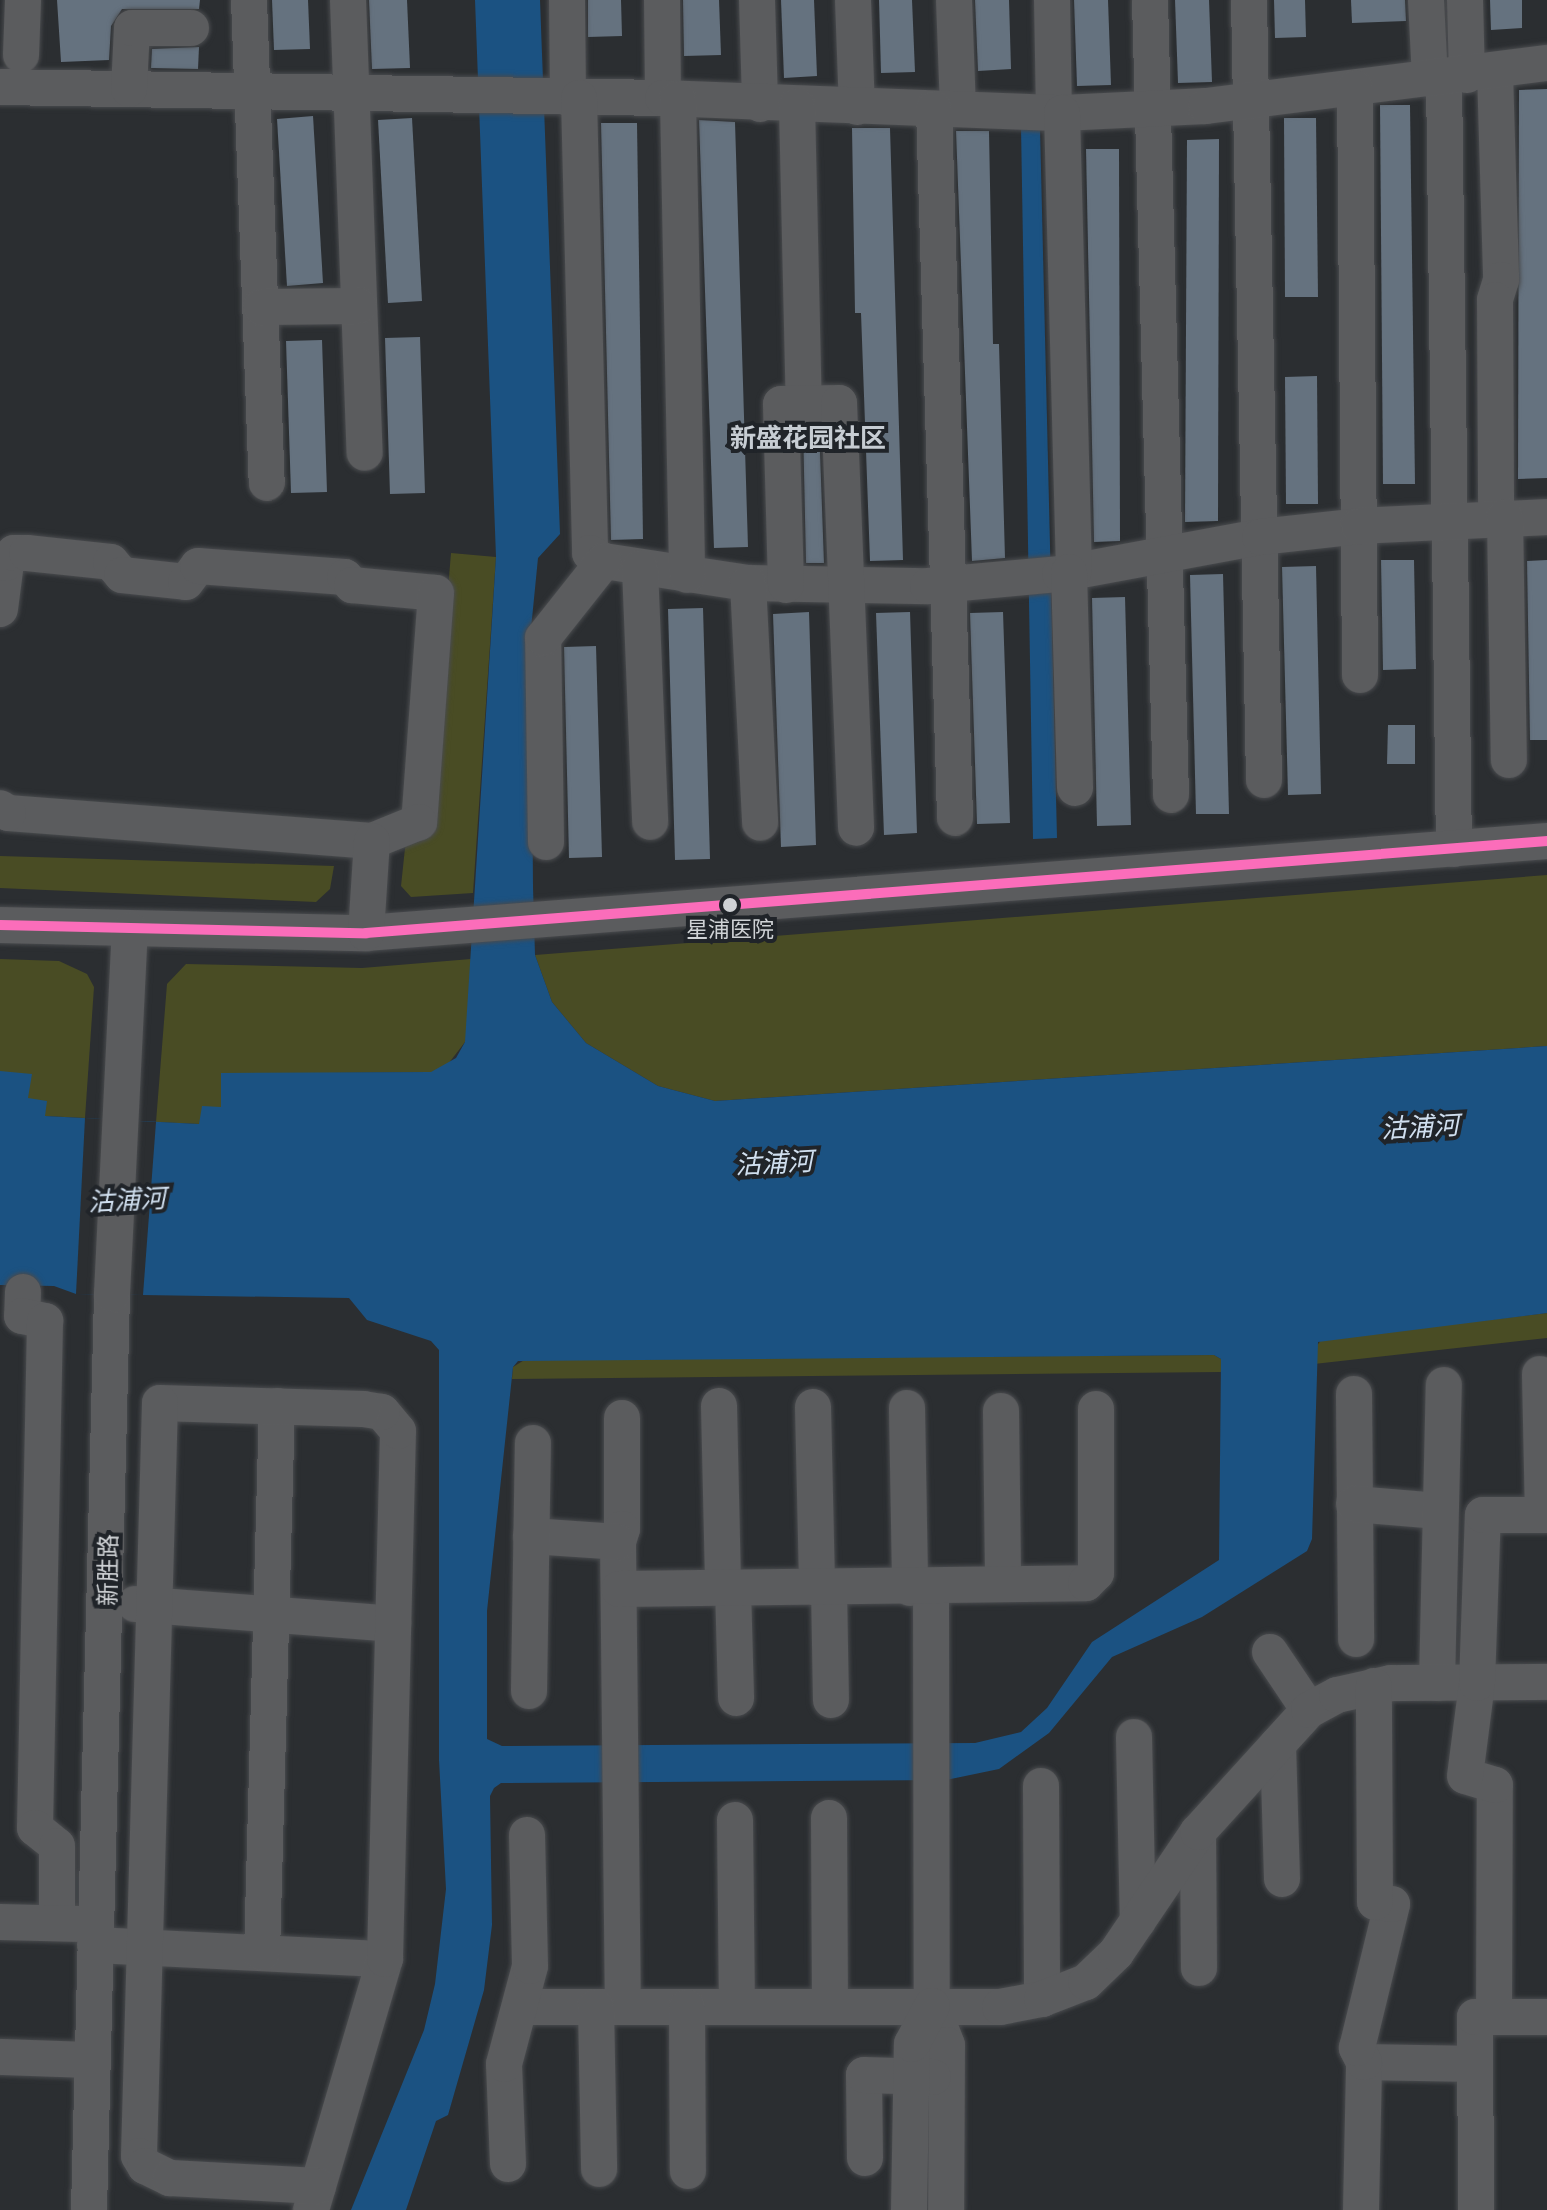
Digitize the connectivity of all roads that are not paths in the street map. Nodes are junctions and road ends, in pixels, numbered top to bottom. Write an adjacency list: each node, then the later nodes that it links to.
1 (249, 0): 19 (street)
2 (348, 0): 20 (street)
3 (567, 0): 21 (street)
4 (662, 0): 22 (street)
5 (757, 0): 24 (street)
6 (853, 0): 26 (street)
7 (954, 0): 27 (street)
8 (1052, 0): 29 (street)
9 (1150, 0): 28 (street)
10 (1249, 0): 23 (street)
11 (1426, 0): 15 (street)
12 (1465, 0): 15 (street)
13 (191, 28): 18 (street)
14 (1547, 63): 15 (street)
15 (1459, 76): 17 (street); 35 (street); 37 (street)
16 (0, 87): 18 (street)
17 (1355, 88): 23 (street); 38 (street)
18 (129, 89): 19 (street)
19 (251, 92): 20 (street); 31 (street)
20 (352, 93): 21 (street); 30 (street)
21 (566, 98): 22 (street); 41 (street)
22 (671, 99): 24 (street); 44 (street)
23 (1255, 100): 28 (street); 39 (street)
24 (760, 104): 25 (street)
25 (797, 106): 26 (street); 32 (street)
26 (857, 107): 27 (street)
27 (946, 109): 29 (street); 47 (street)
28 (1154, 111): 29 (street); 40 (street)
29 (1058, 113): 43 (street)
30 (359, 306): 31 (street); 33 (street)
31 (261, 307): 34 (street)
32 (804, 404): 46 (street); 48 (street)
33 (365, 453)
34 (267, 483)
35 (1501, 517): 36 (street); 37 (street); 53 (street)
36 (1547, 517)
37 (1451, 519): 38 (street); 65 (street)
38 (1359, 526): 39 (street); 51 (street)
39 (1260, 537): 40 (street); 54 (street)
40 (1163, 555): 43 (street); 56 (street)
41 (604, 561): 42 (street); 64 (street)
42 (640, 568): 44 (street); 59 (street)
43 (1067, 572): 47 (street); 55 (street)
44 (687, 575): 45 (street)
45 (748, 583): 46 (street); 60 (street)
46 (786, 585): 48 (street)
47 (946, 585): 48 (street); 58 (street)
48 (847, 586): 61 (street)
49 (1, 591): 52 (street)
50 (408, 634): 52 (street)
51 (1360, 675)
52 (425, 738): 62 (street)
53 (1509, 760)
54 (1264, 780)
55 (1075, 788)
56 (1171, 795)
57 (0, 808): 62 (street)
58 (955, 818)
59 (650, 822)
60 (760, 823)
61 (856, 828)
62 (372, 841): 68 (street)
63 (1547, 841): 65 (street)
64 (546, 842)
65 (1454, 849): 68 (street)
66 (0, 925): 67 (street)
67 (130, 930): 68 (street); 91 (street, 新胜路)
68 (366, 933)
69 (23, 1292): 115 (street)
70 (1540, 1374): 83 (street)
71 (1444, 1385): 82 (street)
72 (1354, 1394): 81 (street)
73 (277, 1406): 92 (street); 93 (street); 94 (street)
74 (719, 1406): 87 (street)
75 (813, 1407): 88 (street)
76 (907, 1408): 89 (street)
77 (1096, 1409): 86 (street)
78 (1001, 1411): 86 (street)
79 (622, 1418): 85 (street)
80 (533, 1443): 84 (street)
81 (1354, 1504): 82 (street); 95 (street)
82 (1439, 1511): 98 (street)
83 (1545, 1515): 99 (street)
84 (531, 1536): 85 (street); 101 (street)
85 (618, 1542): 90 (street)
86 (1003, 1583): 89 (street)
87 (728, 1588): 88 (street); 90 (street); 102 (street)
88 (823, 1588): 89 (street); 103 (street)
89 (920, 1588): 122 (street)
90 (619, 1589): 124 (street)
91 (107, 1602): 92 (street); 116 (street, 新胜路)
92 (158, 1607): 93 (street); 117 (street)
93 (271, 1615): 94 (street); 118 (street)
94 (393, 1624): 119 (street)
95 (1356, 1639)
96 (1270, 1652): 104 (street)
97 (1547, 1682): 99 (street)
98 (1437, 1683): 99 (street); 100 (street)
99 (1477, 1683): 128 (street)
100 (1374, 1686): 104 (street); 132 (street)
101 (529, 1691)
102 (736, 1698)
103 (831, 1700)
104 (1309, 1710): 106 (street)
105 (1134, 1737): 113 (street)
106 (1278, 1744): 110 (street); 112 (street)
107 (1041, 1786): 121 (street)
108 (829, 1818): 127 (street)
109 (735, 1820): 126 (street)
110 (1198, 1832): 113 (street); 120 (street)
111 (527, 1835): 123 (street)
112 (1282, 1879)
113 (1138, 1921): 121 (street)
114 (0, 1922): 115 (street)
115 (57, 1923): 116 (street)
116 (96, 1935): 117 (street); 131 (street, 新胜路)
117 (147, 1948): 118 (street); 140 (street)
118 (262, 1953): 119 (street)
119 (385, 1959): 140 (street)
120 (1199, 1968)
121 (1042, 1999): 122 (street)
122 (932, 2006): 127 (street); 134 (street); 135 (street)
123 (520, 2007): 124 (street); 137 (street)
124 (610, 2007): 125 (street); 138 (street)
125 (687, 2007): 126 (street); 139 (street)
126 (737, 2007): 127 (street)
127 (830, 2007)
128 (1494, 2016): 129 (street); 133 (street)
129 (1547, 2017)
130 (0, 2057): 131 (street)
131 (92, 2060): 141 (street, 新胜路)
132 (1364, 2062): 133 (street); 144 (street)
133 (1474, 2064): 145 (street)
134 (911, 2076): 135 (street); 136 (street); 142 (street)
135 (947, 2078): 143 (street)
136 (865, 2158)
137 (508, 2164)
138 (599, 2169)
139 (688, 2171)
140 (314, 2198)
141 (89, 2210)
142 (909, 2210)
143 (946, 2210)
144 (1361, 2210)
145 (1476, 2210)

